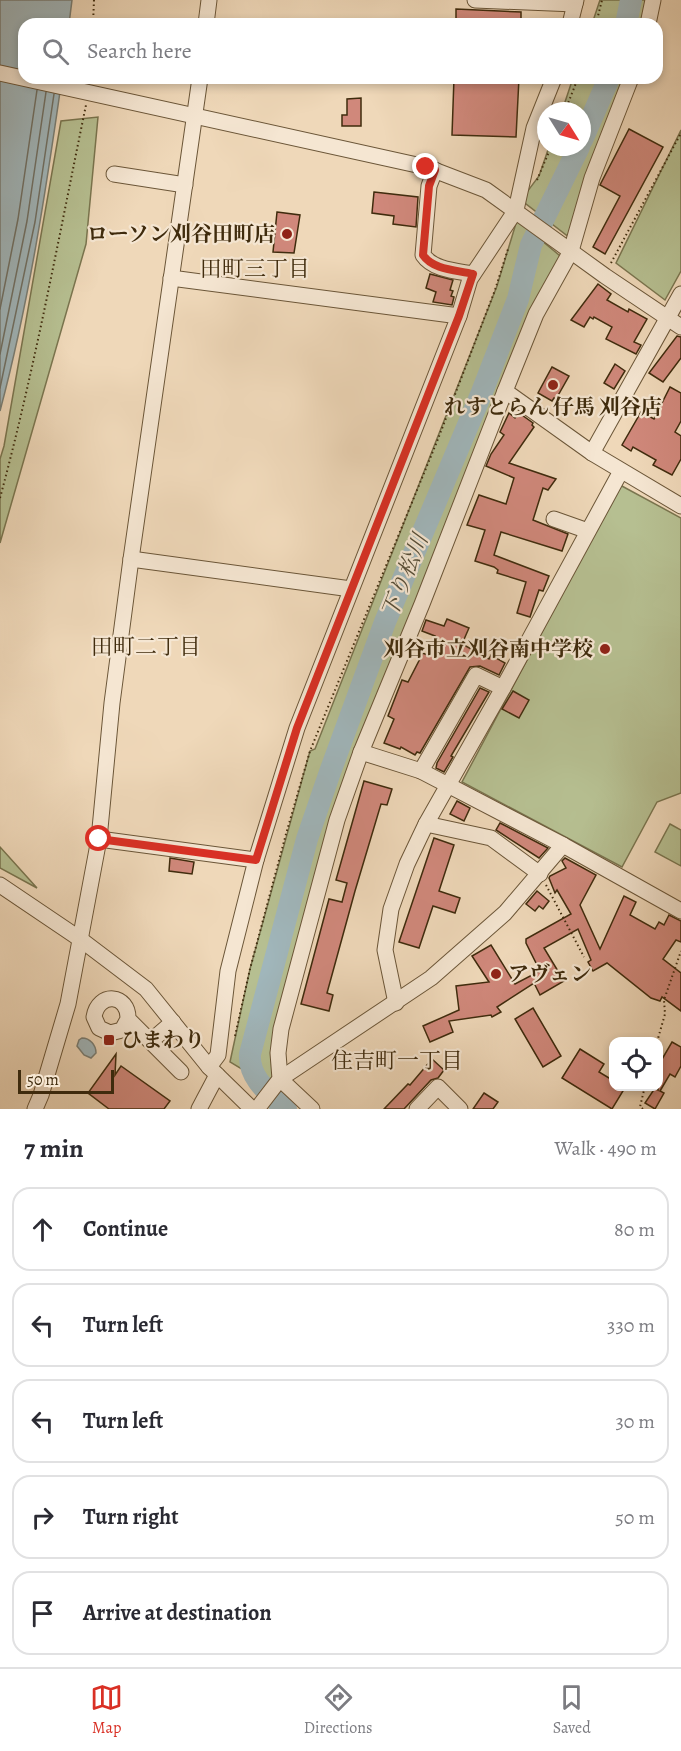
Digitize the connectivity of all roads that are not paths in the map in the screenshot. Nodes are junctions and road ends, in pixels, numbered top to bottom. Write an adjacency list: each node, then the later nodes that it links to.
1 (209, 0): 6 (street)
2 (475, 0): 3 (street)
3 (486, 0): 5 (street)
4 (653, 0): 8 (street)
5 (576, 2): 7 (street)
6 (207, 18)
7 (572, 18)
8 (649, 18)
9 (0, 73): 10 (street)
10 (18, 77)
11 (48, 84): 15 (street)
12 (199, 84): 15 (street)
13 (552, 84): 19 (street)
14 (629, 84): 20 (street)
15 (195, 117): 16 (street); 18 (street)
16 (435, 170): 19 (street); 21 (street)
17 (114, 174): 18 (street)
18 (184, 185): 22 (street)
19 (518, 211): 20 (street); 21 (street)
20 (571, 251): 25 (street); 26 (street)
21 (473, 274): 24 (street)
22 (171, 278): 24 (street); 32 (street)
23 (681, 294): 25 (street)
24 (459, 316): 33 (street)
25 (675, 322): 27 (street)
26 (506, 391): 27 (street); 35 (street)
27 (592, 453): 28 (street)
28 (621, 471): 29 (street); 31 (street)
29 (681, 506)
30 (554, 519): 31 (street)
31 (588, 531): 34 (street)
32 (132, 559): 33 (street); 39 (street)
33 (351, 589): 41 (street)
34 (503, 688): 36 (street); 37 (street)
35 (361, 752): 36 (street); 54 (street)
36 (421, 771): 37 (street)
37 (449, 785): 38 (street); 40 (street)
38 (426, 824): 42 (street); 46 (street)
39 (99, 839): 41 (street); 45 (street)
40 (563, 845): 42 (street); 44 (street)
41 (256, 860): 52 (street)
42 (540, 874): 46 (street)
43 (2, 892): 45 (street)
44 (681, 911)
45 (80, 939): 47 (street); 50 (street)
46 (396, 1003): 54 (street)
47 (68, 1004): 48 (street); 55 (street)
48 (95, 1010): 49 (street); 49 (street)
49 (128, 1019): 51 (street)
50 (173, 1022): 51 (street); 52 (street)
51 (151, 1041): 53 (street)
52 (213, 1071): 56 (street); 57 (street)
53 (181, 1072)
54 (280, 1079): 58 (street); 59 (street)
55 (35, 1109)
56 (199, 1109)
57 (252, 1109)
58 (257, 1109)
59 (312, 1109)
60 (417, 1109): 61 (street)
61 (460, 1109)

